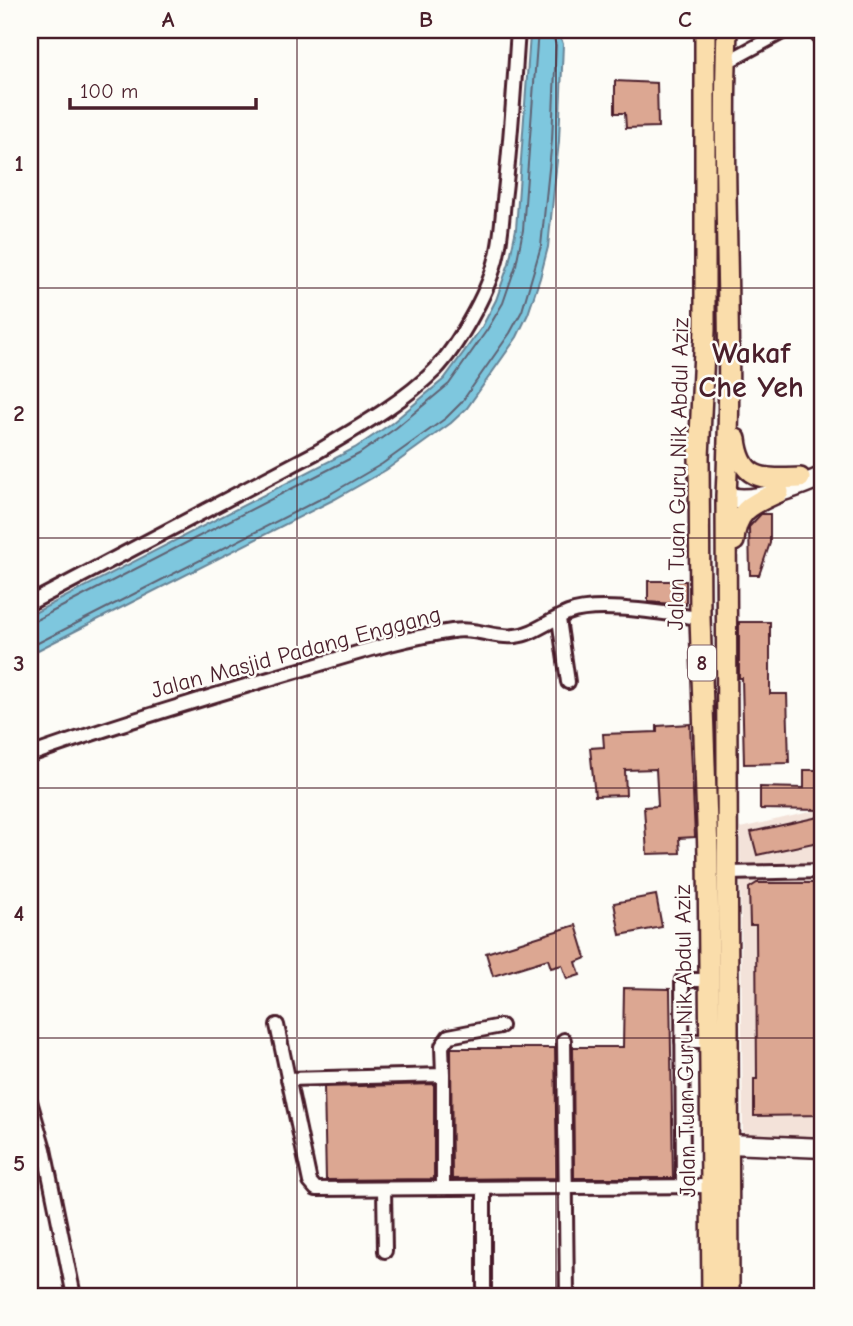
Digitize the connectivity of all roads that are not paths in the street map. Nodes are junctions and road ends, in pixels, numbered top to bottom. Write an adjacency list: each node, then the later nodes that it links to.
1 (518, 30): 14 (street)
2 (705, 30): 8 (main road, Jalan Tuan Guru Nik Abdul Aziz / 8)
3 (727, 30): 7 (main road, Jalan Tuan Guru Nik Abdul Aziz / 8)
4 (786, 30): 7 (street)
5 (814, 30): 6 (street)
6 (823, 43)
7 (725, 63): 9 (main road, Jalan Tuan Guru Nik Abdul Aziz / 8)
8 (705, 330): 13 (main road); 16 (main road, Jalan Tuan Guru Nik Abdul Aziz / 8)
9 (730, 396): 11 (main road); 13 (main road, Jalan Tuan Guru Nik Abdul Aziz / 8)
10 (823, 475): 11 (main road); 12 (main road)
11 (800, 478): 13 (main road)
12 (779, 492): 13 (main road); 15 (main road)
13 (726, 496): 15 (main road, Jalan Tuan Guru Nik Abdul Aziz / 8); 19 (main road)
14 (30, 603)
15 (726, 612): 22 (main road, Jalan Tuan Guru Nik Abdul Aziz / 8)
16 (700, 618): 17 (street, Jalan Masjid Padang Enggang); 19 (main road, Jalan Tuan Guru Nik Abdul Aziz / 8)
17 (559, 619): 18 (street); 20 (street, Jalan Masjid Padang Enggang)
18 (568, 682)
19 (705, 736): 23 (main road, Jalan Tuan Guru Nik Abdul Aziz / 8)
20 (30, 755)
21 (823, 871): 22 (street)
22 (728, 873): 32 (main road, Jalan Tuan Guru Nik Abdul Aziz / 8)
23 (709, 979): 27 (street); 28 (main road, Jalan Tuan Guru Nik Abdul Aziz / 8)
24 (277, 1025): 30 (street)
25 (501, 1026): 29 (street)
26 (564, 1040): 36 (street)
27 (682, 1041): 28 (street); 34 (street)
28 (710, 1041): 35 (main road, Jalan Tuan Guru Nik Abdul Aziz / 8)
29 (443, 1075): 30 (street); 37 (street)
30 (289, 1079): 39 (street)
31 (30, 1101): 42 (street)
32 (729, 1144): 33 (main road); 45 (main road, Jalan Tuan Guru Nik Abdul Aziz / 8)
33 (823, 1148)
34 (683, 1186): 35 (street); 36 (street)
35 (711, 1186): 44 (main road, Jalan Tuan Guru Nik Abdul Aziz / 8)
36 (566, 1187): 38 (street); 43 (street)
37 (443, 1188): 38 (street); 39 (street)
38 (484, 1188): 41 (street)
39 (384, 1189): 40 (street)
40 (385, 1251)
41 (484, 1293)
42 (74, 1296)
43 (566, 1296)
44 (712, 1296)
45 (729, 1296)

